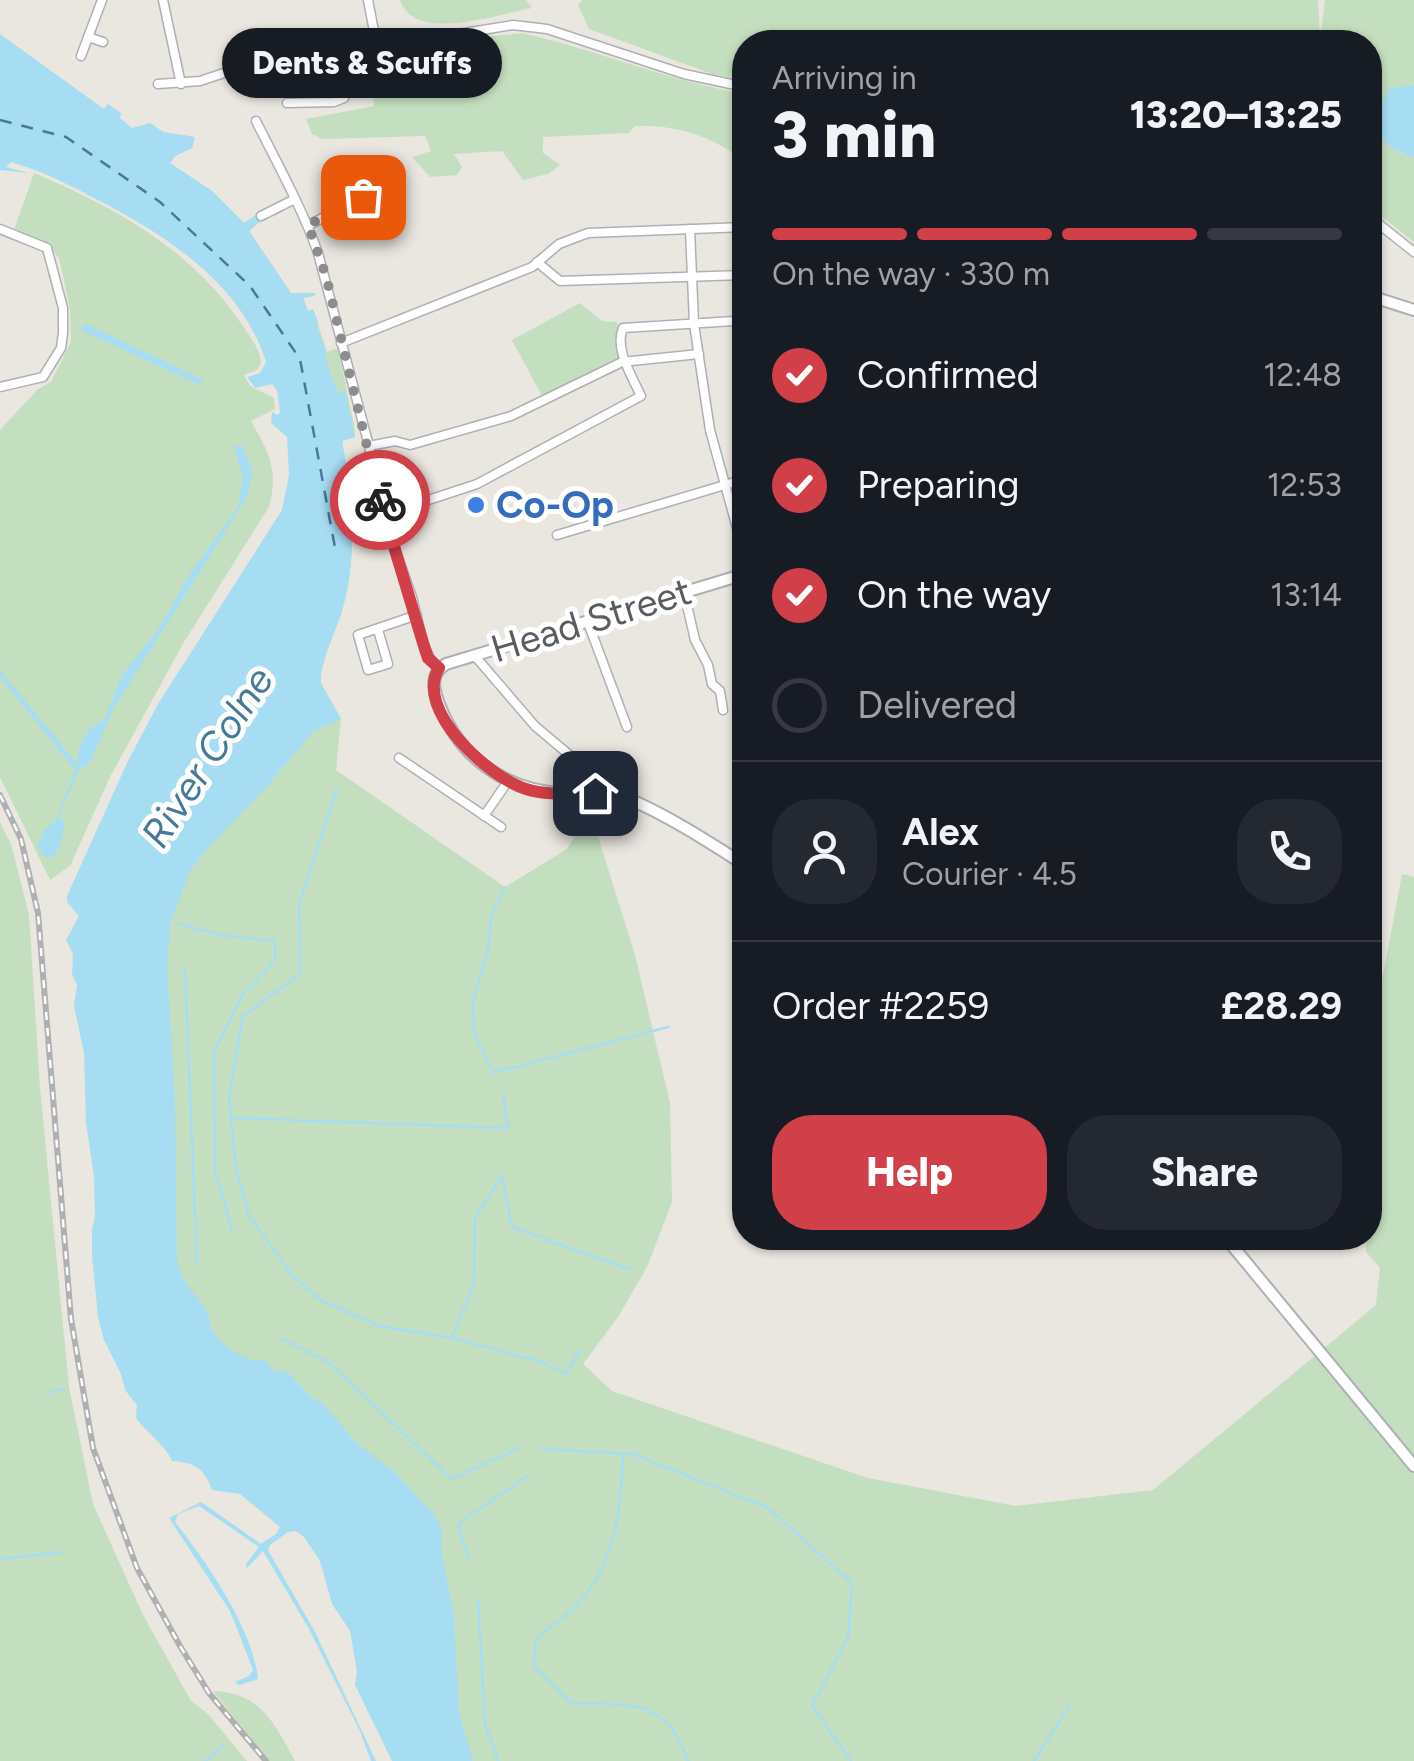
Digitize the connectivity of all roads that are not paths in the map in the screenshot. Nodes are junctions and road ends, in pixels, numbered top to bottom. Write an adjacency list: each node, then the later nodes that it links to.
1 (102, 0): 4 (street)
2 (163, 0): 10 (street)
3 (368, 0): 6 (street)
4 (88, 37): 5 (street); 7 (street)
5 (103, 42)
6 (378, 52): 8 (street); 11 (street)
7 (82, 56)
8 (348, 56): 10 (street); 12 (street)
9 (158, 84): 10 (street)
10 (181, 84)
11 (732, 84)
12 (287, 103)
13 (256, 122): 15 (street)
14 (390, 183): 17 (street)
15 (293, 200): 16 (street); 17 (street)
16 (261, 216)
17 (308, 225): 30 (street)
18 (732, 227): 21 (street)
19 (1382, 227): 22 (street)
20 (0, 228): 33 (street)
21 (690, 229): 23 (street); 25 (street)
22 (1414, 252)
23 (538, 262): 25 (street); 30 (street)
24 (732, 275): 25 (street)
25 (692, 277): 29 (street)
26 (1382, 300): 27 (street)
27 (1414, 310)
28 (732, 321): 29 (street)
29 (694, 324): 31 (street); 32 (street)
30 (340, 343): 34 (street)
31 (698, 354): 32 (street); 36 (street)
32 (626, 361): 34 (street); 38 (street)
33 (0, 387)
34 (369, 446): 38 (street)
35 (732, 482): 36 (street)
36 (725, 484): 37 (street); 39 (street)
37 (732, 510)
38 (383, 515): 42 (street)
39 (557, 535)
40 (732, 578): 41 (street, Head Street)
41 (684, 592): 43 (street, Head Street); 47 (street)
42 (417, 615): 44 (street); 46 (street)
43 (587, 620): 45 (street, Head Street); 48 (street)
44 (378, 630): 44 (street)
45 (474, 655): 46 (street, Head Street); 51 (street)
46 (439, 668): 50 (street)
47 (722, 710)
48 (627, 727)
49 (398, 758): 52 (street)
50 (508, 781): 51 (street); 52 (street)
51 (617, 795): 54 (street)
52 (484, 816): 53 (street)
53 (500, 828)
54 (732, 857)
55 (1236, 1250): 56 (street)
56 (1414, 1466)

